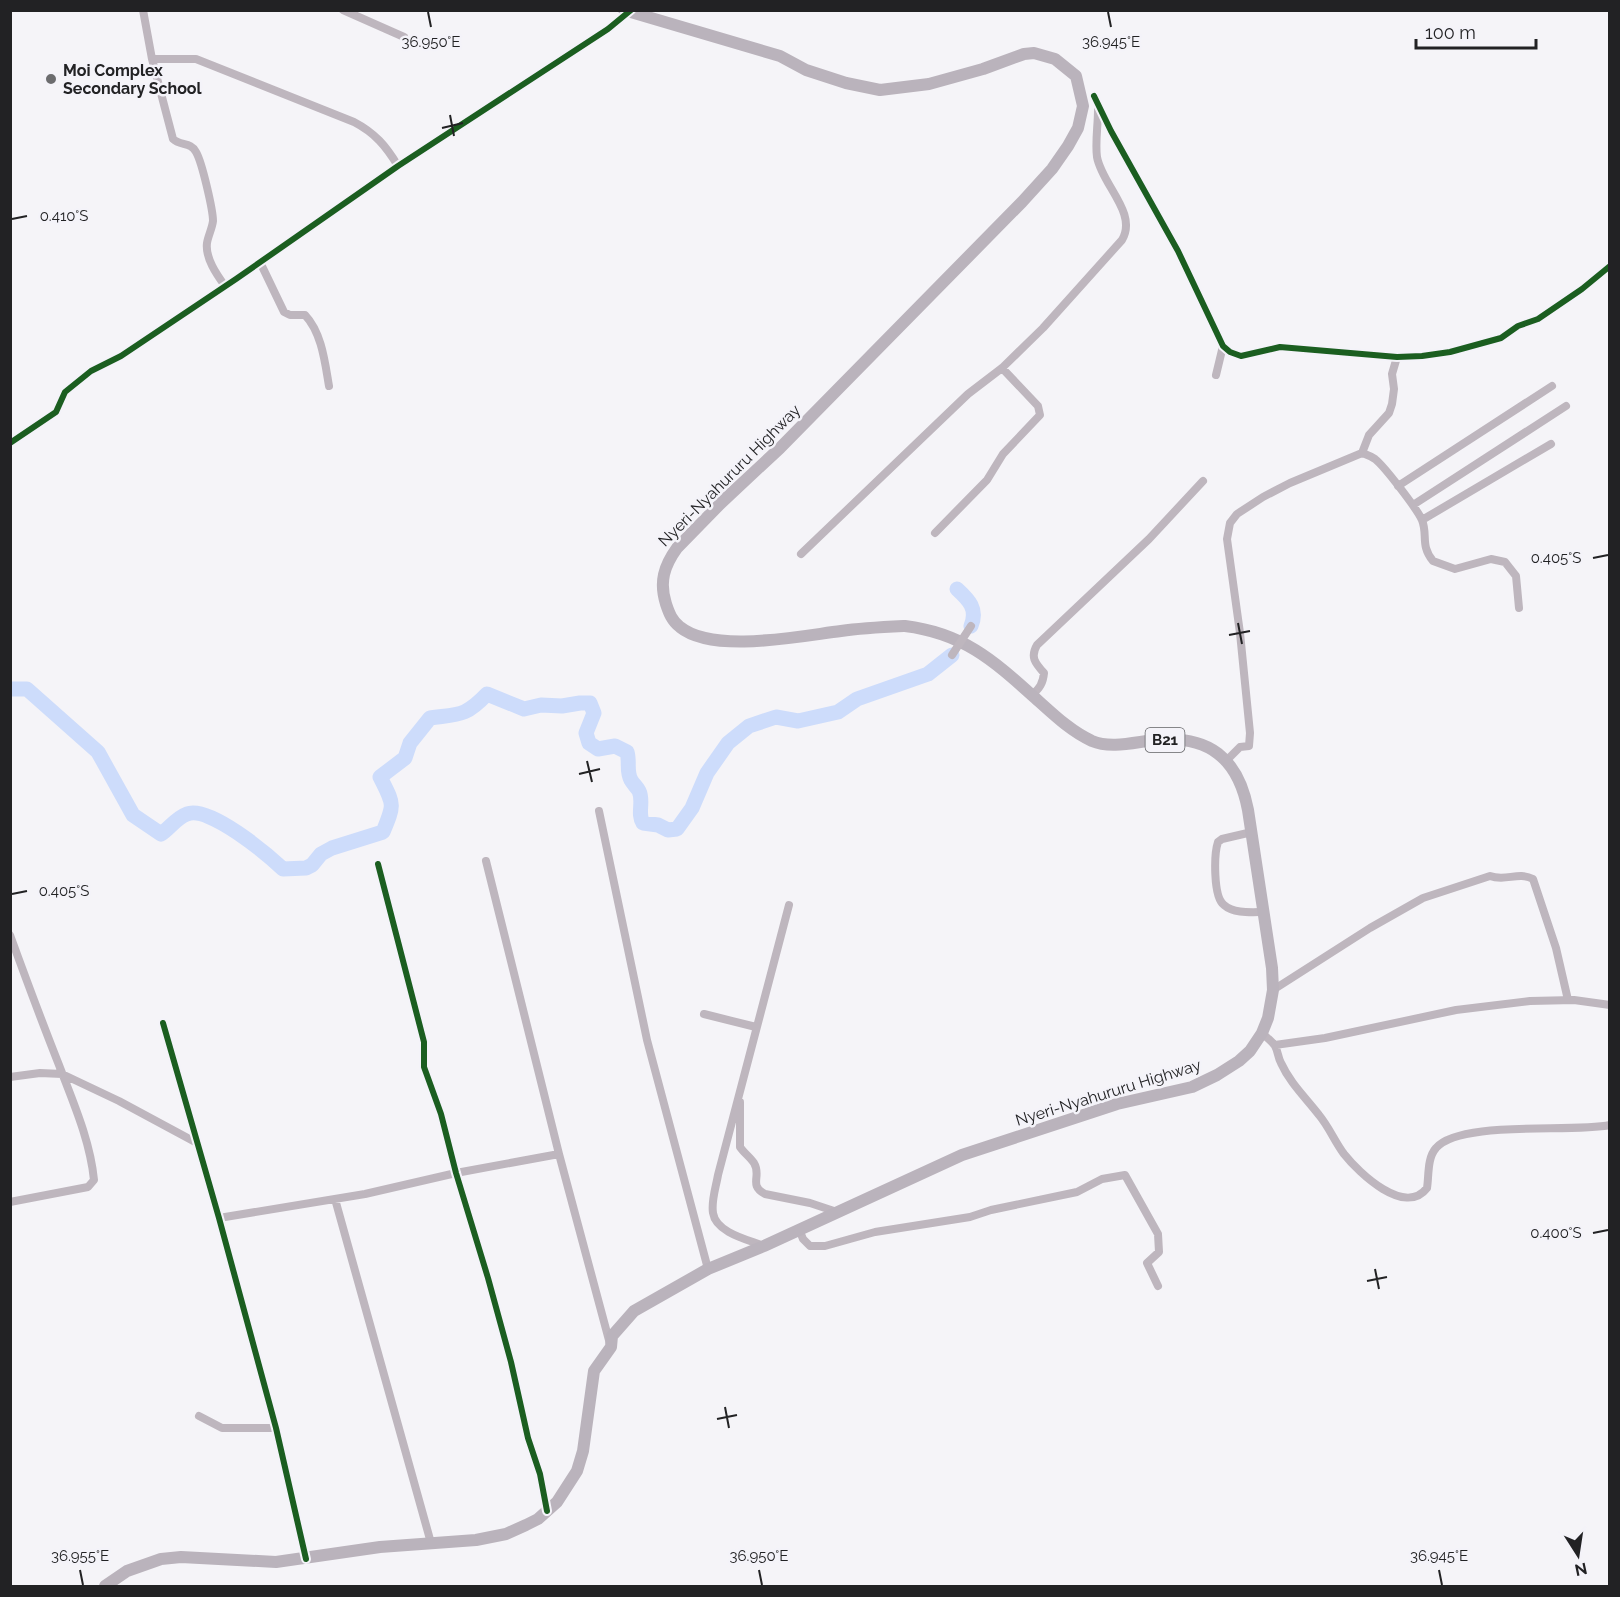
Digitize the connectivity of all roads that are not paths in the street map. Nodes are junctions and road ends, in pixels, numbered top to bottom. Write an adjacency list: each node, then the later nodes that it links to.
1 (143, 10): 5 (street)
2 (343, 10): 4 (street)
3 (628, 11): 8 (street); 31 (highway, Nyeri-Nyahururu Highway / B21)
4 (404, 37)
5 (152, 59): 8 (street); 11 (street)
6 (1094, 96): 7 (street)
7 (1098, 106): 12 (street); 14 (street)
8 (398, 166): 9 (street)
9 (260, 262): 11 (street); 16 (street)
10 (1610, 266): 13 (street)
11 (225, 286): 19 (street)
12 (1222, 346): 13 (street); 15 (street)
13 (1397, 357): 21 (street)
14 (1002, 368): 26 (street); 27 (street)
15 (1215, 375)
16 (329, 386)
17 (1552, 386): 23 (street)
18 (1566, 406): 24 (street)
19 (10, 443)
20 (1551, 444): 25 (street)
21 (1362, 453): 23 (street); 32 (street)
22 (1203, 481): 31 (street)
23 (1398, 486): 24 (street)
24 (1413, 505): 25 (street)
25 (1422, 520): 28 (street)
26 (935, 533)
27 (801, 554)
28 (1519, 608)
29 (971, 626): 30 (street, bridge)
30 (952, 655)
31 (1032, 695): 32 (highway, Nyeri-Nyahururu Highway / B21)
32 (1226, 761): 34 (highway, Nyeri-Nyahururu Highway / B21)
33 (599, 811): 61 (street)
34 (1252, 832): 38 (highway, Nyeri-Nyahururu Highway / B21); 38 (street)
35 (486, 861): 53 (street)
36 (378, 864): 54 (street)
37 (789, 905): 45 (street)
38 (1264, 912): 40 (highway, Nyeri-Nyahururu Highway / B21)
39 (11, 939): 48 (street)
40 (1274, 990): 41 (street); 46 (highway, Nyeri-Nyahururu Highway / B21)
41 (1568, 1000): 42 (street); 47 (street)
42 (1610, 1005)
43 (704, 1014): 45 (street)
44 (163, 1023): 52 (street)
45 (756, 1027): 50 (street)
46 (1262, 1033): 47 (street); 57 (highway, Nyeri-Nyahururu Highway / B21)
47 (1275, 1045): 51 (street)
48 (62, 1074): 49 (street); 52 (street); 56 (street)
49 (10, 1077)
50 (741, 1087): 57 (street); 60 (street)
51 (1610, 1125)
52 (197, 1143): 58 (street)
53 (559, 1154): 54 (street); 63 (street)
54 (456, 1173): 55 (street); 66 (street)
55 (335, 1199): 58 (street); 67 (street)
56 (10, 1202)
57 (837, 1212): 59 (highway, Nyeri-Nyahururu Highway / B21)
58 (219, 1218): 65 (street)
59 (799, 1229): 60 (highway, Nyeri-Nyahururu Highway / B21); 62 (street)
60 (764, 1246): 61 (highway, Nyeri-Nyahururu Highway / B21)
61 (708, 1269): 63 (highway, Nyeri-Nyahururu Highway / B21)
62 (1158, 1287)
63 (611, 1347): 66 (highway, Nyeri-Nyahururu Highway / B21)
64 (199, 1416): 65 (street)
65 (276, 1428): 68 (street)
66 (547, 1511): 67 (highway, Nyeri-Nyahururu Highway / B21)
67 (431, 1543): 68 (highway, Nyeri-Nyahururu Highway / B21)
68 (306, 1559): 69 (highway, Nyeri-Nyahururu Highway / B21)
69 (105, 1587)

